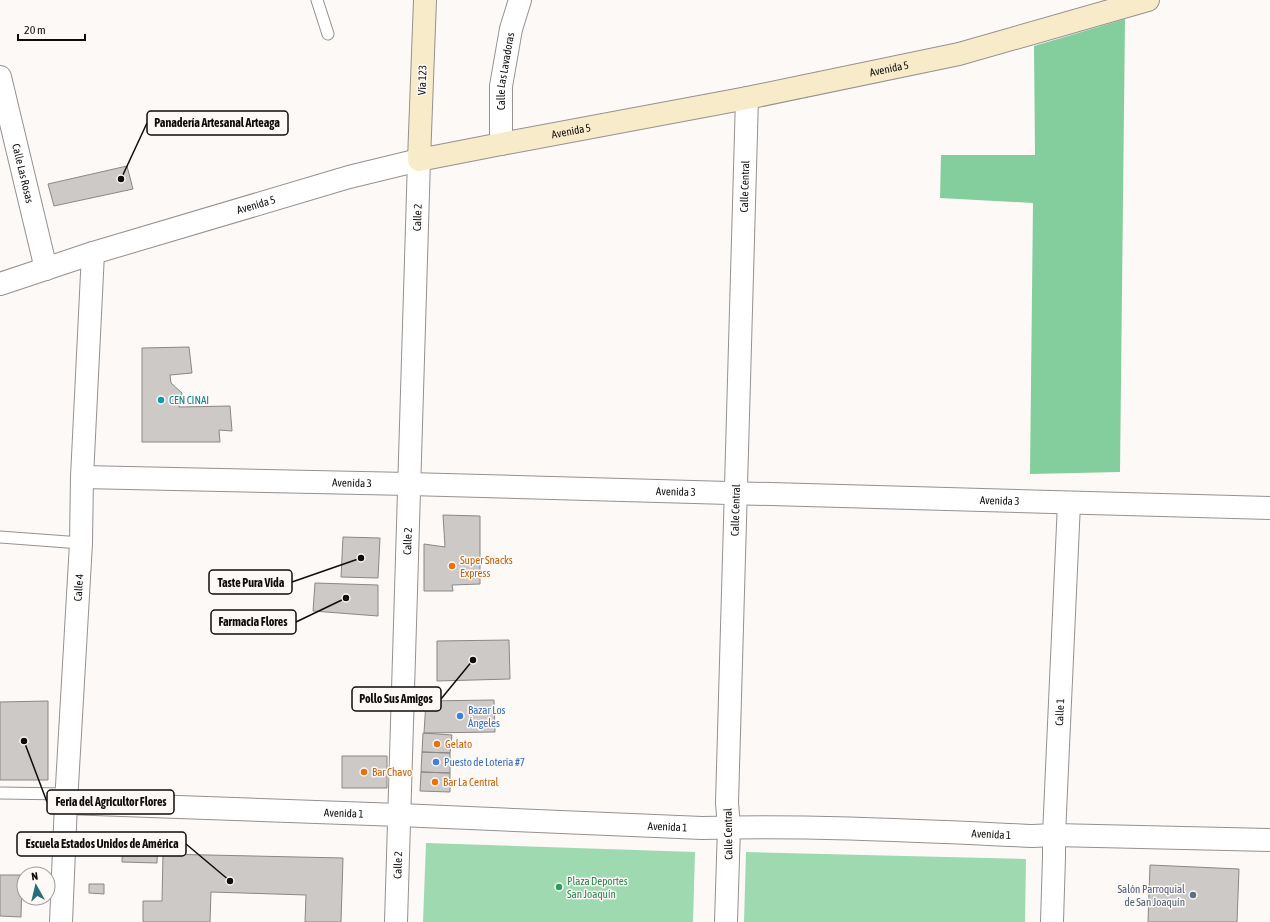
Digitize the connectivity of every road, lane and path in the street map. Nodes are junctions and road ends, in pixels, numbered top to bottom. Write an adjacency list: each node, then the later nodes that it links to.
1 (317, 0): 5 (lane)
2 (425, 0): 9 (main road, Vía 123)
3 (520, 0): 8 (street, Calle Las Lavadoras)
4 (1148, 0): 7 (main road, Avenida 5)
5 (328, 34)
6 (0, 77): 11 (street, Calle Las Rosas)
7 (747, 98): 8 (main road, Avenida 5); 15 (street, Calle Central)
8 (501, 144): 9 (main road, Avenida 5)
9 (419, 160): 10 (street, Avenida 5); 14 (street, Calle 2)
10 (93, 253): 11 (street, Avenida 5); 13 (street, Calle 4)
11 (46, 269): 12 (street, Avenida 5)
12 (0, 284)
13 (82, 476): 14 (street, Avenida 3); 19 (street, Calle 4)
14 (408, 484): 15 (street, Avenida 3); 22 (street, Calle 2)
15 (736, 493): 16 (street, Avenida 3); 23 (street, Calle Central)
16 (1069, 503): 17 (street, Avenida 3); 24 (street, Calle 1)
17 (1270, 508)
18 (0, 537): 19 (lane)
19 (81, 543): 21 (street, Calle 4)
20 (0, 794): 21 (lane)
21 (66, 798): 22 (street, Avenida 1); 26 (street, Calle 4)
22 (399, 815): 23 (street, Avenida 1); 27 (street, Calle 2)
23 (729, 827): 24 (street, Avenida 1); 28 (street, Calle Central)
24 (1054, 835): 25 (street, Avenida 1); 29 (street, Calle 1)
25 (1270, 840)
26 (61, 922)
27 (396, 922)
28 (726, 922)
29 (1052, 922)

